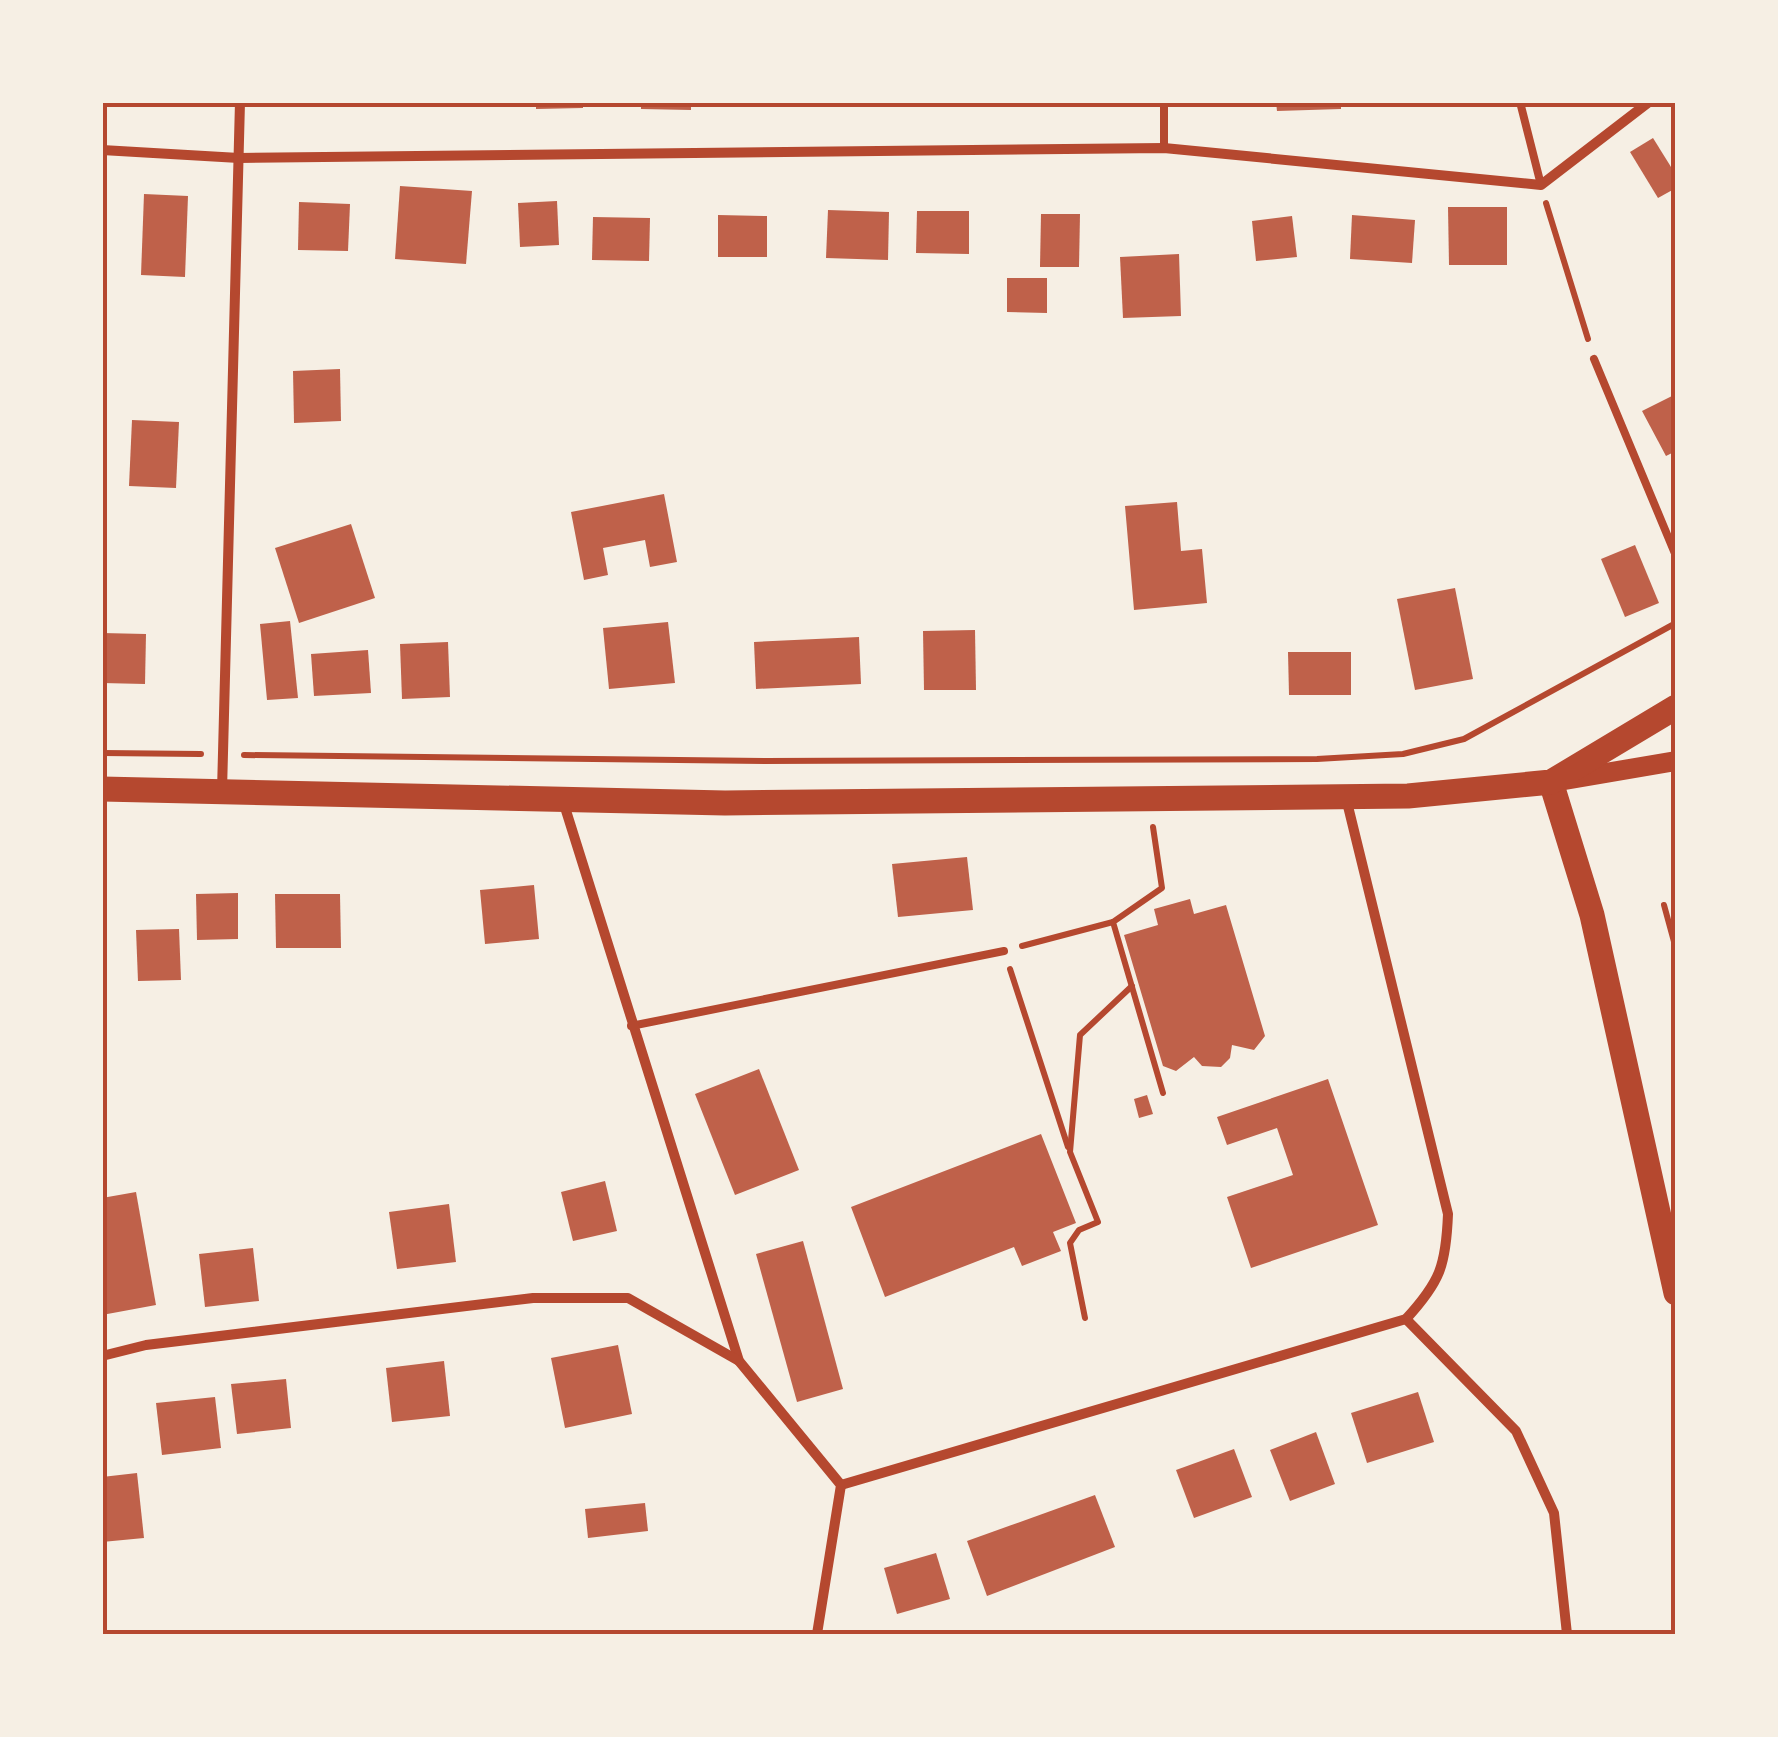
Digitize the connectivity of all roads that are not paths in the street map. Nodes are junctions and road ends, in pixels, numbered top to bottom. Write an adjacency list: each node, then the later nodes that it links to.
1 (240, 102): 7 (street)
2 (1164, 102): 5 (lane)
3 (1520, 102): 8 (lane)
4 (1648, 102): 8 (street)
5 (1164, 148): 7 (street); 8 (street)
6 (102, 150): 7 (street)
7 (239, 158): 15 (street)
8 (1541, 185)
9 (1594, 360): 10 (lane)
10 (1676, 556)
11 (1676, 707): 13 (main road)
12 (1676, 761): 13 (main road)
13 (1551, 782): 16 (main road); 20 (main road)
14 (102, 789): 15 (main road)
15 (222, 793): 17 (main road)
16 (1346, 797): 17 (main road); 21 (street)
17 (562, 800): 19 (street)
18 (1004, 951): 19 (lane)
19 (632, 1026): 23 (street)
20 (1676, 1294)
21 (1406, 1319): 24 (street); 26 (street)
22 (102, 1356): 23 (street)
23 (739, 1361): 24 (street)
24 (841, 1485): 25 (street)
25 (817, 1634)
26 (1566, 1634)

